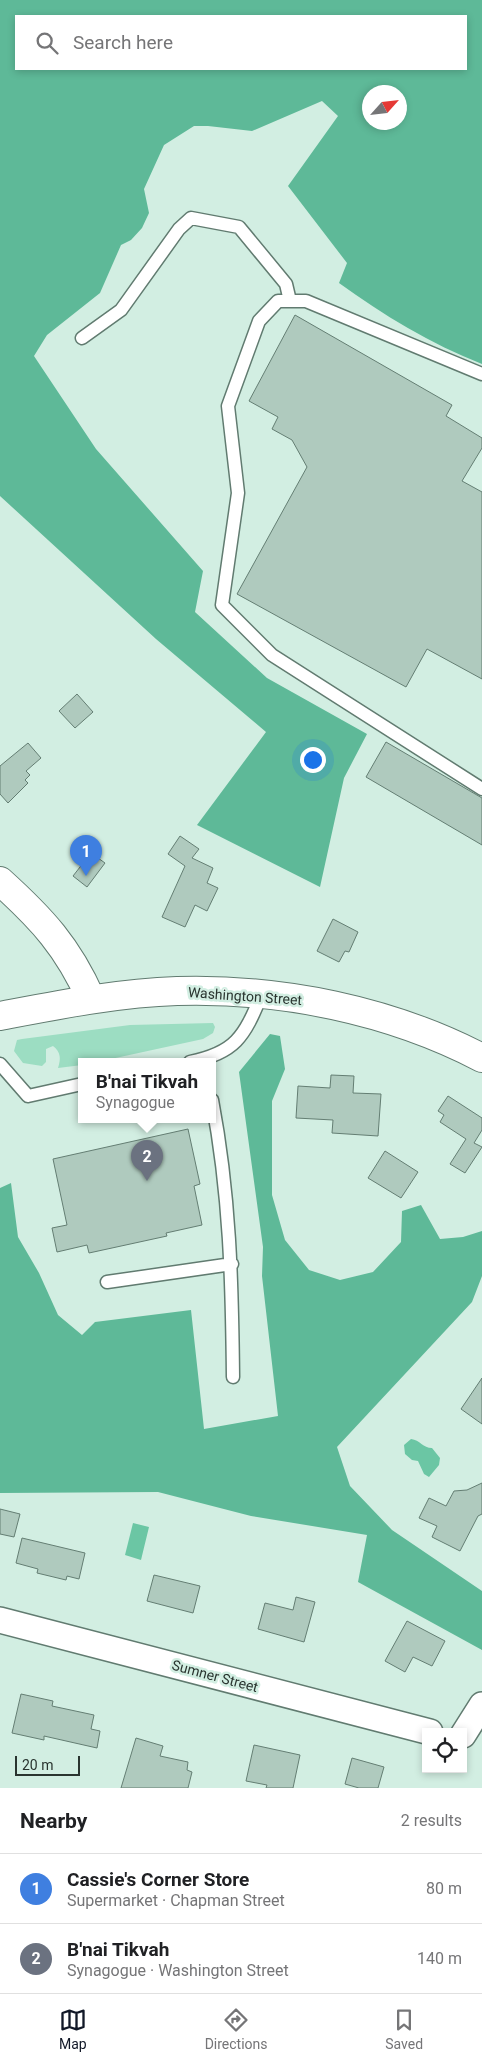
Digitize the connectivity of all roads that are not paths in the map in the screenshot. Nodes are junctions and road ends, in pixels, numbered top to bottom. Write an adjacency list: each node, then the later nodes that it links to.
1 (290, 301): 2 (lane); 3 (lane); 4 (lane)
2 (82, 338)
3 (482, 374)
4 (480, 784)
5 (0, 881): 7 (main road)
6 (260, 996): 7 (main road, Washington Street); 9 (lane); 10 (main road, Washington Street)
7 (90, 999): 8 (main road, Washington Street)
8 (0, 1016)
9 (212, 1058)
10 (482, 1058)
11 (0, 1064): 12 (lane)
12 (78, 1085)
13 (216, 1122): 14 (lane)
14 (232, 1264): 15 (lane); 16 (lane)
15 (107, 1282)
16 (234, 1377)
17 (0, 1620): 20 (street, Sumner Street)
18 (482, 1705): 19 (street)
19 (467, 1729)
20 (422, 1730)
21 (467, 1741): 22 (street)
22 (482, 1745)

